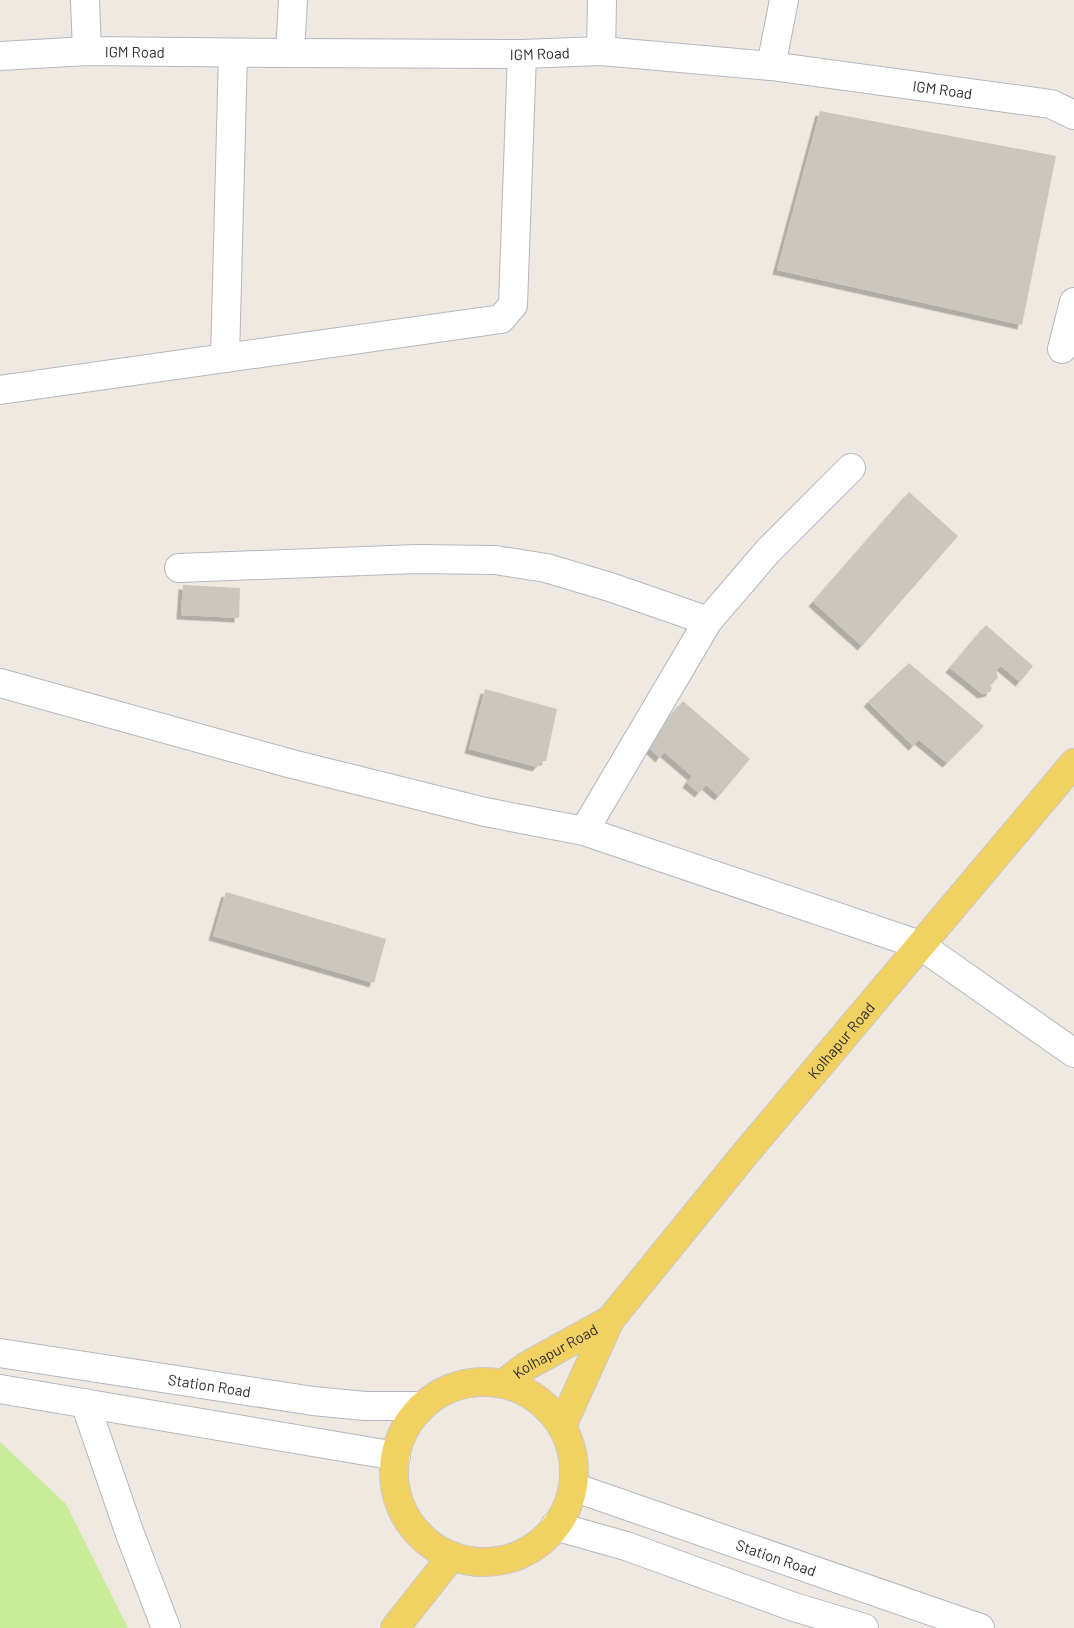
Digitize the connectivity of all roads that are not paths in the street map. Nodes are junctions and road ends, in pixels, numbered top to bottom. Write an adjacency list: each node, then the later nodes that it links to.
1 (85, 0): 5 (street)
2 (293, 0): 8 (street)
3 (602, 0): 7 (street)
4 (784, 0): 11 (street)
5 (87, 51): 6 (street, IGM Road); 10 (street, IGM Road)
6 (233, 52): 8 (street, IGM Road); 15 (street)
7 (601, 52): 9 (street, IGM Road); 11 (street, IGM Road)
8 (290, 54): 9 (street, IGM Road)
9 (522, 54): 15 (street)
10 (0, 56)
11 (771, 66): 12 (street, IGM Road)
12 (1074, 115)
13 (1074, 302): 14 (street)
14 (1062, 349)
15 (225, 358): 16 (street)
16 (0, 390)
17 (851, 468): 19 (street)
18 (179, 568): 19 (street)
19 (708, 621): 22 (street)
20 (0, 683): 22 (street)
21 (1074, 764): 23 (main road, Kolhapur Road)
22 (584, 831): 23 (street)
23 (920, 945): 24 (street); 25 (main road, Kolhapur Road)
24 (1074, 1053)
25 (610, 1320): 27 (main road, Kolhapur Road); 31 (main road, Kolhapur Road)
26 (0, 1353): 30 (street, Station Road)
27 (503, 1384): 30 (main road); 31 (main road)
28 (0, 1389): 29 (street)
29 (85, 1403): 32 (street); 36 (street)
30 (421, 1406): 32 (main road)
31 (562, 1426): 33 (main road)
32 (396, 1456): 35 (main road)
33 (573, 1487): 34 (main road); 39 (street, Station Road)
34 (555, 1526): 35 (main road); 38 (street)
35 (452, 1556): 37 (main road)
36 (166, 1628)
37 (395, 1628)
38 (864, 1628)
39 (980, 1628)

